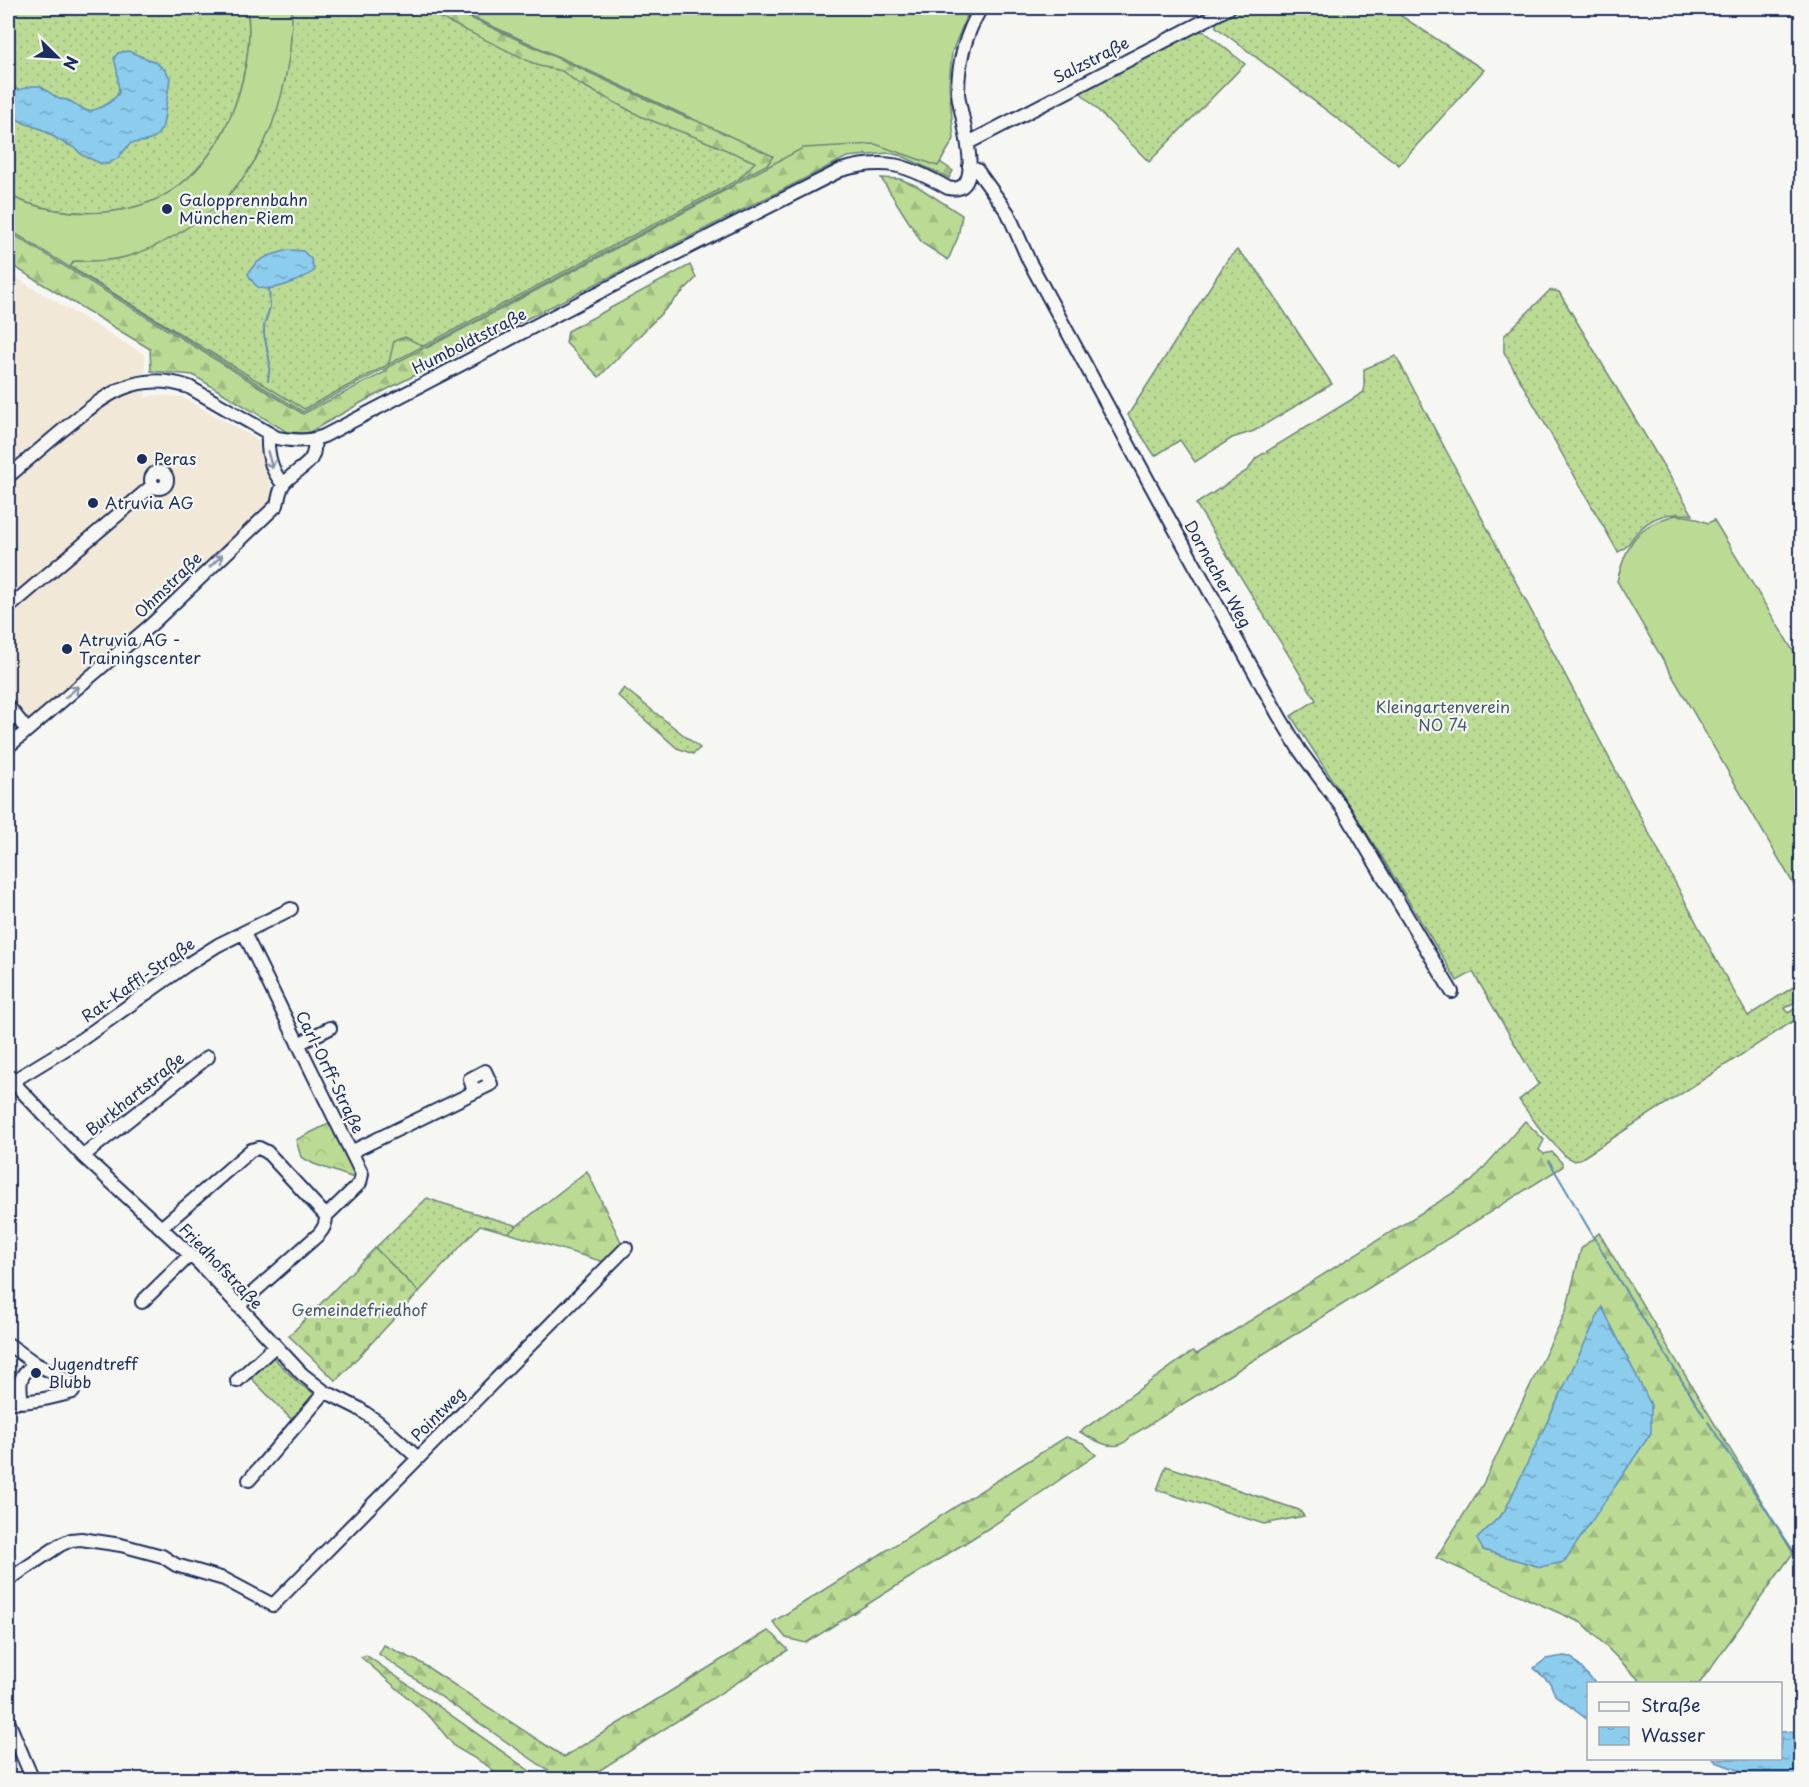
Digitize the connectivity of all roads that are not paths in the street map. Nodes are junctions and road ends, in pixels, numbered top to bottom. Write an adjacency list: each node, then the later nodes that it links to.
1 (981, 8): 3 (street)
2 (1229, 8): 3 (street, Salzstraße)
3 (968, 143): 4 (street)
4 (969, 165): 6 (street, Humboldtstraße); 17 (street, Dornacher Weg)
5 (268, 433): 6 (street, Humboldtstraße); 7 (street, Humboldtstraße); 8 (street, one-way to 8)
6 (314, 440): 8 (street, Ohmstraße)
7 (8, 477)
8 (283, 483): 13 (street, Ohmstraße, one-way to 8)
9 (153, 485): 10 (street)
10 (8, 608)
11 (8, 706): 12 (street)
12 (12, 719): 13 (street)
13 (27, 730): 14 (street, Ohmstraße)
14 (8, 747)
15 (291, 909): 16 (street, Rat-Kaffl-Straße)
16 (244, 933): 19 (street, Carl-Orff-Straße); 21 (street, Rat-Kaffl-Straße)
17 (1452, 992)
18 (330, 1028): 19 (street)
19 (298, 1044): 23 (street, Carl-Orff-Straße)
20 (208, 1056): 24 (street, Burkhartstraße)
21 (10, 1082): 24 (street, Friedhofstraße)
22 (474, 1092): 23 (street)
23 (351, 1152): 25 (street, Carl-Orff-Straße)
24 (83, 1156): 26 (street, Friedhofstraße)
25 (326, 1216): 26 (street); 30 (street)
26 (161, 1228): 28 (street, Friedhofstraße)
27 (626, 1248): 38 (street, Pointweg)
28 (190, 1255): 29 (street); 30 (street, Friedhofstraße)
29 (141, 1302)
30 (238, 1306): 32 (street, Friedhofstraße)
31 (8, 1344): 33 (street)
32 (275, 1346): 34 (street); 35 (street, Friedhofstraße)
33 (36, 1364): 37 (street); 37 (street)
34 (237, 1381)
35 (325, 1392): 38 (street, Friedhofstraße); 39 (street)
36 (8, 1402): 37 (street)
37 (22, 1402)
38 (418, 1458): 40 (street, Pointweg)
39 (249, 1480)
40 (8, 1580)
41 (8, 1721): 42 (street)
42 (33, 1779)

